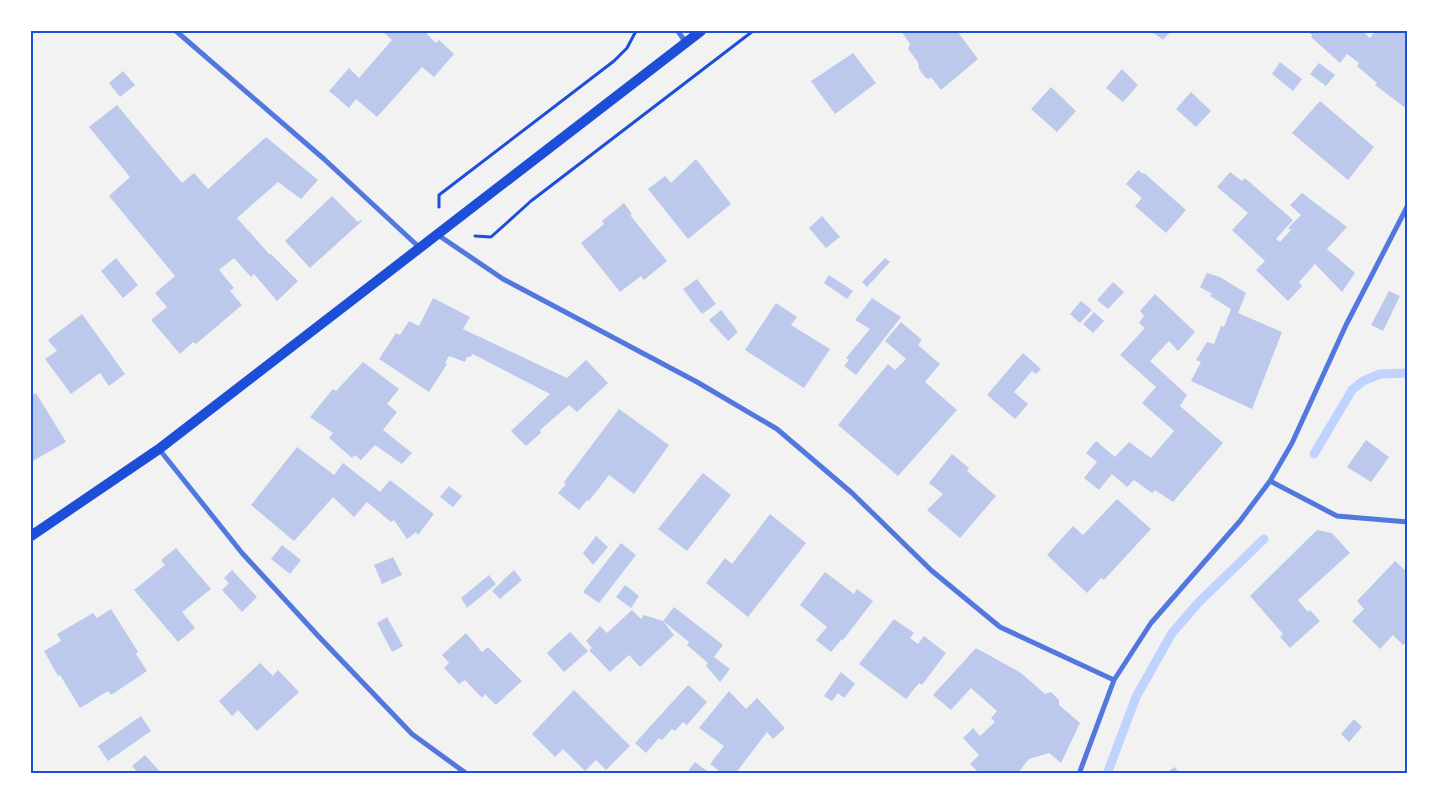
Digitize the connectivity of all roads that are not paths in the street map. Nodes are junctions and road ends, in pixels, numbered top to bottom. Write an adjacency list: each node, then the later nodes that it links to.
1 (176, 31): 7 (street)
2 (678, 31): 4 (street)
3 (701, 31): 4 (main road)
4 (686, 43): 6 (main road)
5 (1408, 206): 9 (street)
6 (438, 235): 7 (main road); 12 (street)
7 (421, 249): 8 (main road)
8 (159, 449): 11 (main road); 13 (street)
9 (1270, 481): 10 (street); 12 (street)
10 (1408, 522)
11 (31, 536)
12 (1114, 680): 14 (street)
13 (467, 774)
14 (1079, 774)

